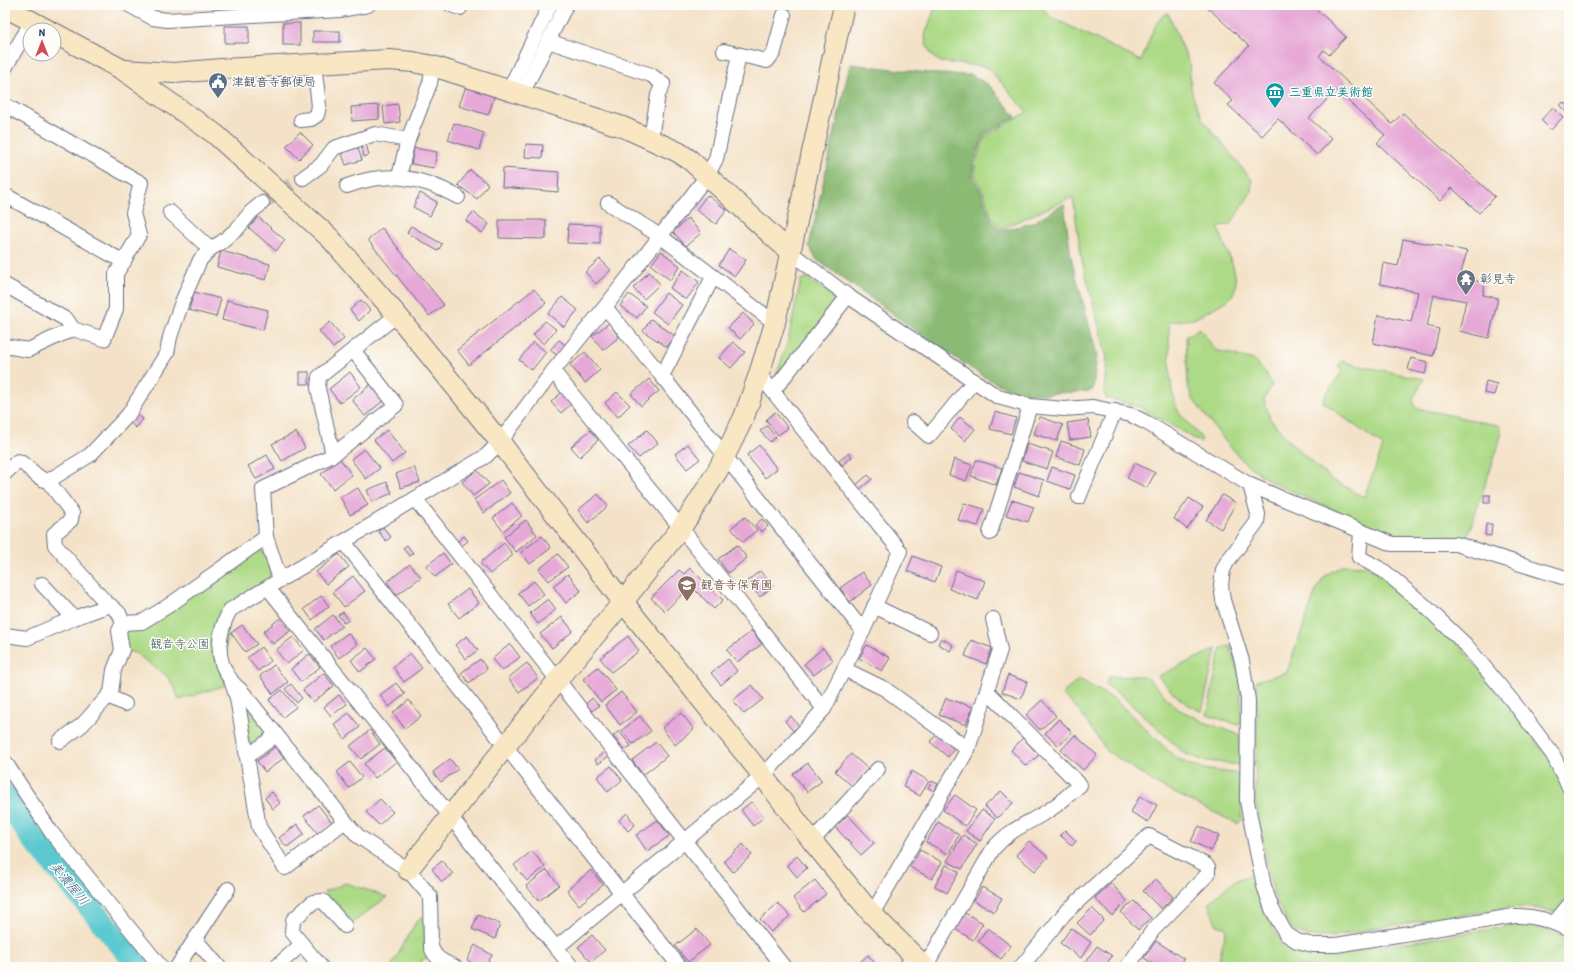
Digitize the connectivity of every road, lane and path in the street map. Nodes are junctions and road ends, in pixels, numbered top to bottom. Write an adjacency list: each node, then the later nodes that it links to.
1 (129, 5): 9 (street)
2 (368, 5): 9 (street)
3 (451, 5): 4 (street)
4 (461, 5)
5 (550, 5): 20 (street)
6 (566, 5): 13 (street)
7 (844, 5): 36 (street)
8 (5, 7): 11 (street)
9 (340, 8)
10 (784, 15): 15 (street)
11 (38, 19): 18 (street)
12 (62, 37): 19 (street)
13 (548, 41): 20 (street); 23 (street)
14 (724, 51): 15 (street)
15 (739, 55): 25 (street)
16 (314, 63): 17 (street); 19 (street); 22 (street)
17 (433, 66): 20 (street); 24 (street)
18 (5, 68)
19 (123, 70): 42 (street)
20 (516, 92): 23 (street)
21 (5, 105): 37 (street)
22 (301, 120)
23 (651, 138): 25 (street)
24 (408, 140): 26 (street); 27 (street)
25 (707, 176): 34 (street); 36 (street)
26 (399, 177): 28 (street); 30 (street)
27 (303, 178)
28 (347, 186)
29 (5, 194): 37 (street)
30 (458, 197)
31 (608, 203): 34 (street)
32 (262, 204): 35 (street)
33 (170, 212): 35 (street)
34 (660, 236): 38 (street); 41 (street)
35 (210, 249): 59 (street)
36 (790, 252): 40 (street); 43 (street)
37 (124, 262): 44 (street)
38 (713, 277): 43 (street); 49 (street)
39 (5, 285): 44 (street)
40 (848, 296): 50 (street); 51 (street)
41 (605, 307): 47 (street); 49 (street)
42 (397, 315): 46 (street); 55 (street)
43 (775, 323): 48 (street)
44 (73, 329): 45 (street)
45 (5, 346)
46 (353, 350): 56 (street); 56 (street)
47 (553, 371): 55 (street); 63 (street)
48 (759, 374): 51 (street); 57 (street)
49 (662, 376): 57 (street)
50 (974, 381): 52 (street); 54 (street)
51 (773, 391): 74 (street)
52 (1030, 406): 53 (street); 65 (street)
53 (1115, 411): 60 (street); 61 (street)
54 (913, 422)
55 (500, 442): 62 (street); 72 (street)
56 (333, 455): 66 (street)
57 (724, 456): 63 (street); 78 (street)
58 (5, 473): 59 (street)
59 (48, 481): 73 (street)
60 (1250, 485): 64 (street); 106 (street)
61 (1079, 496)
62 (415, 499): 67 (street); 83 (street)
63 (681, 528): 72 (street); 87 (street)
64 (1361, 532): 69 (street); 96 (street)
65 (990, 533)
66 (266, 537): 68 (street); 77 (street)
67 (344, 542): 68 (street); 90 (street)
68 (280, 579): 71 (street)
69 (1569, 579)
70 (42, 584): 75 (street)
71 (268, 588): 82 (street); 97 (street)
72 (624, 602): 83 (street); 95 (street)
73 (108, 605): 75 (street); 77 (street)
74 (874, 606): 78 (street); 79 (street)
75 (74, 618): 80 (street)
76 (993, 619): 84 (street)
77 (123, 623): 85 (street)
78 (863, 631): 81 (street)
79 (930, 633)
80 (5, 635)
81 (844, 669): 87 (street); 91 (street)
82 (231, 681): 88 (street); 92 (street)
83 (557, 681): 90 (street); 99 (street)
84 (987, 691): 91 (street); 112 (street)
85 (108, 696): 86 (street); 89 (street)
86 (125, 704)
87 (824, 709): 95 (street)
88 (276, 735): 92 (street); 98 (street)
89 (60, 741)
90 (506, 747): 97 (street); 103 (street)
91 (968, 749): 105 (street)
92 (247, 757): 98 (street)
93 (5, 762): 113 (street)
94 (878, 769): 100 (street)
95 (763, 776): 99 (street); 100 (street)
96 (1569, 787)
97 (451, 817): 101 (street); 111 (street)
98 (345, 821): 101 (street)
99 (684, 841): 103 (street); 121 (street)
100 (812, 841): 105 (street)
101 (408, 870): 118 (street)
102 (228, 888): 109 (street)
103 (622, 894): 111 (street); 120 (street)
104 (1569, 905): 106 (street)
105 (872, 914): 112 (street)
106 (1554, 923): 108 (street)
107 (345, 926): 110 (street)
108 (1569, 930)
109 (194, 940): 114 (street); 115 (street)
110 (302, 944): 116 (street); 117 (street)
111 (556, 948): 119 (street)
112 (918, 965)
113 (161, 967)
114 (177, 967)
115 (219, 967)
116 (276, 967)
117 (321, 967)
118 (455, 967)
119 (572, 967)
120 (680, 967)
121 (784, 967)
122 (1021, 967): 123 (street)
123 (1127, 967)

